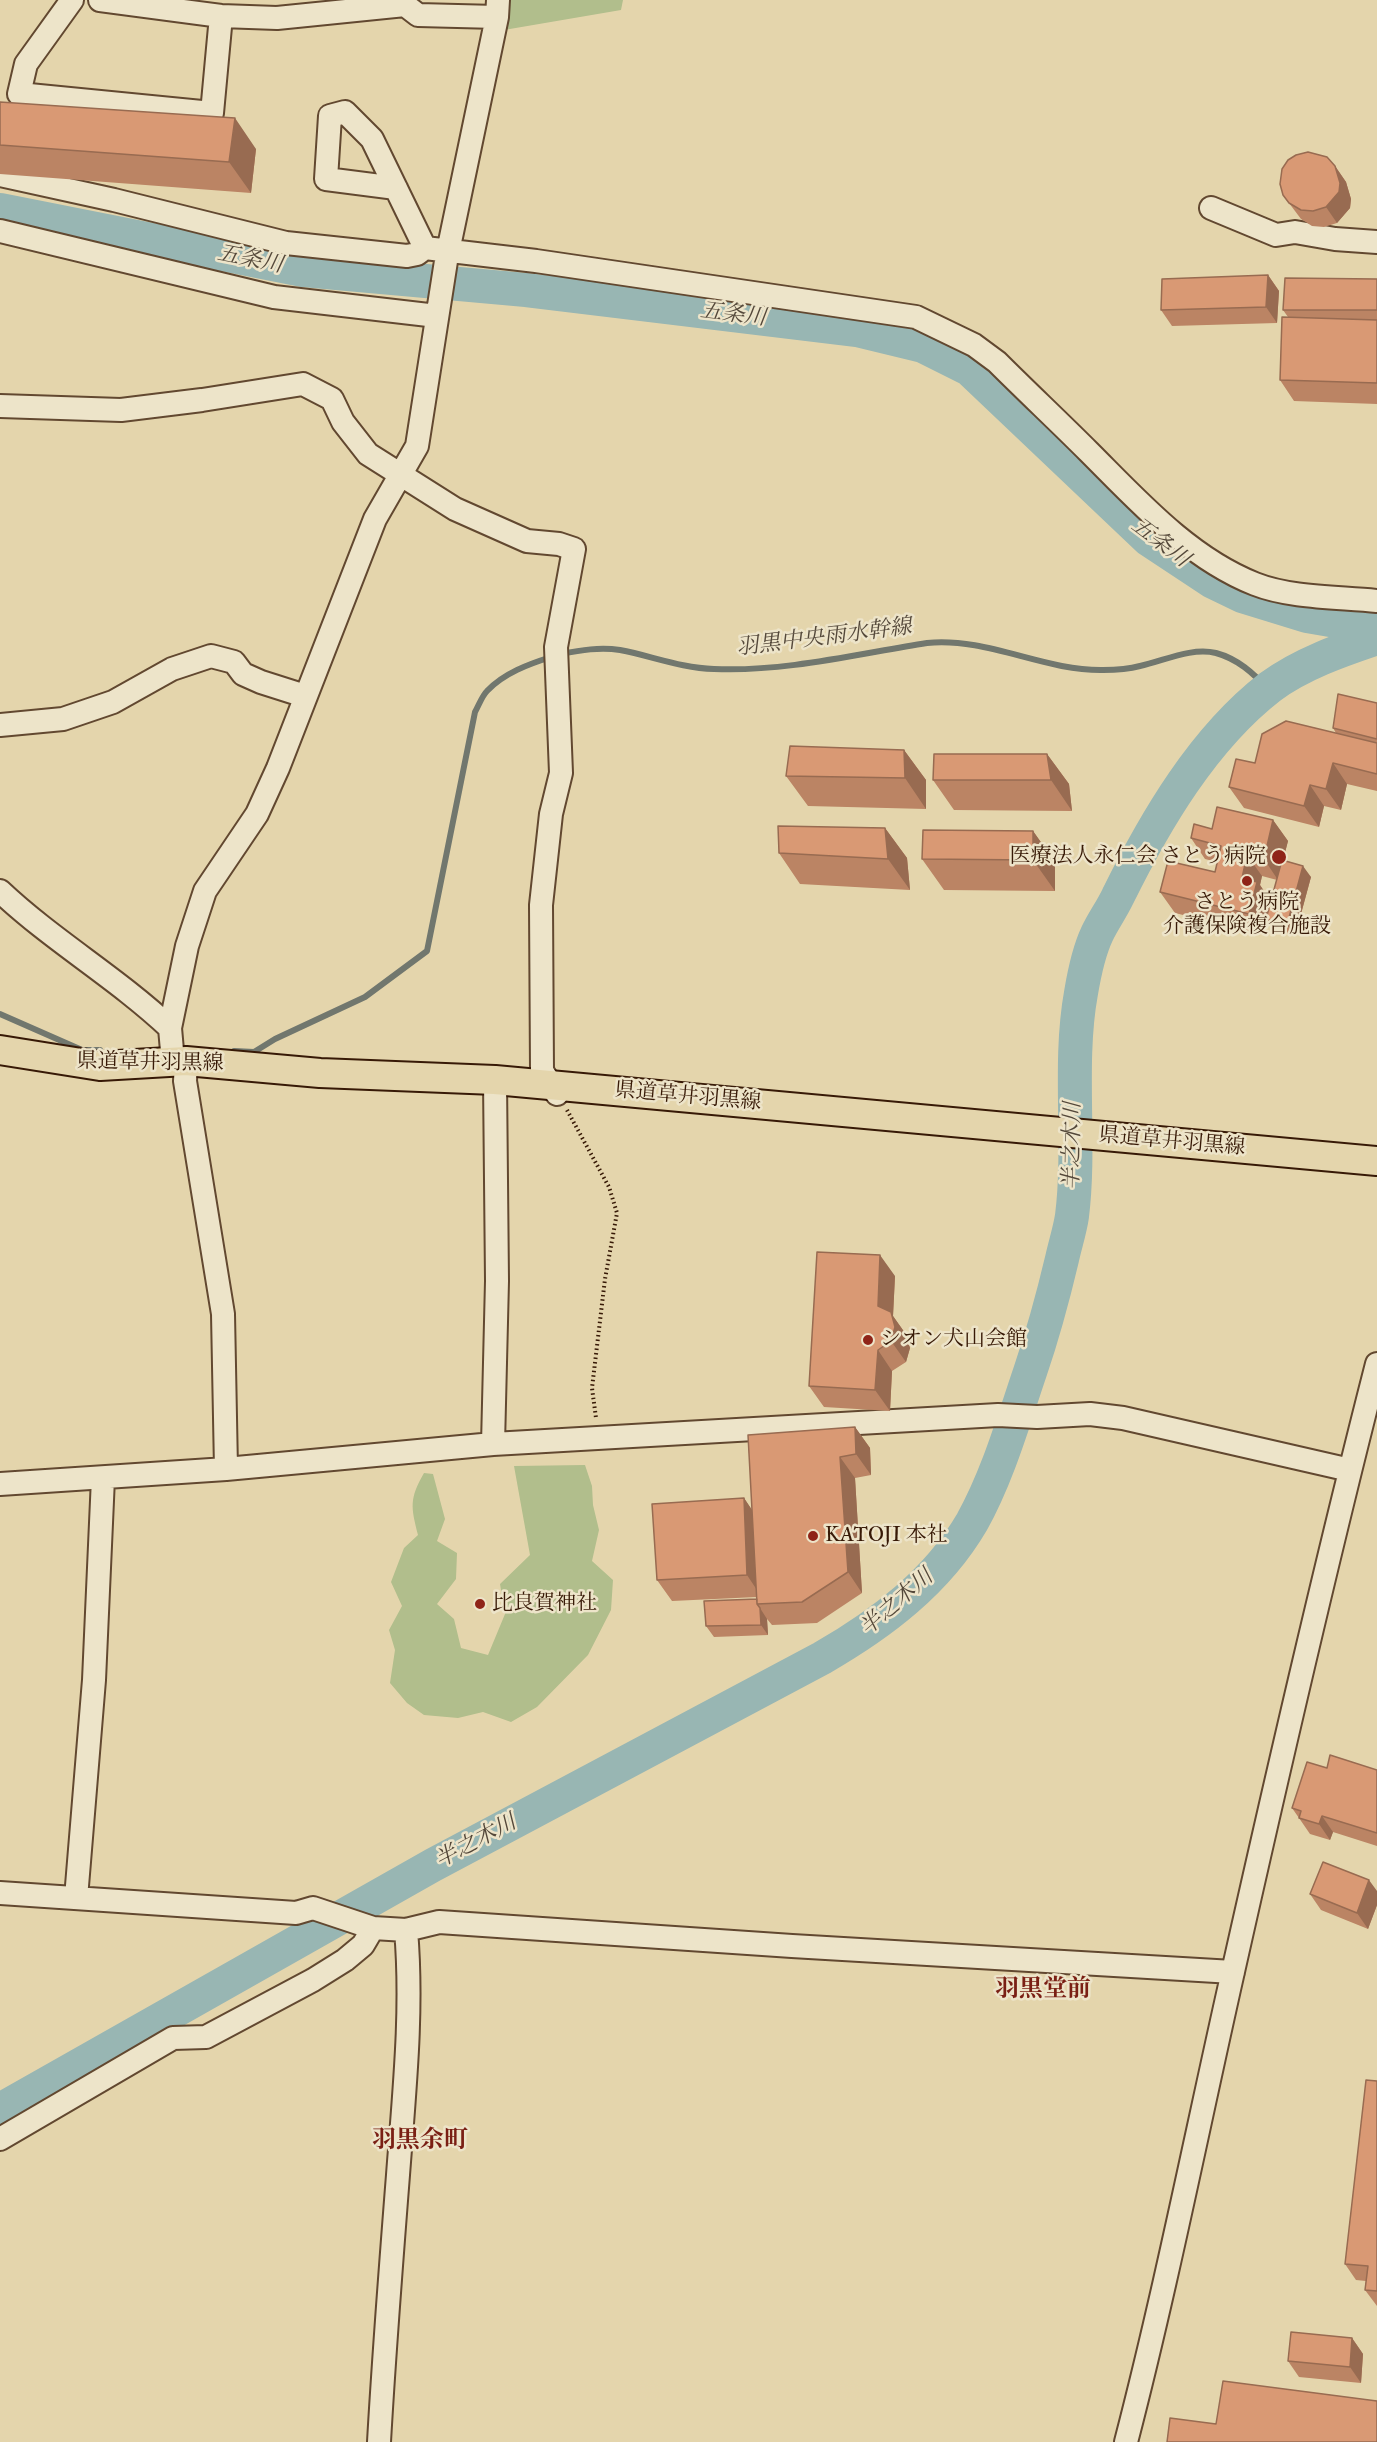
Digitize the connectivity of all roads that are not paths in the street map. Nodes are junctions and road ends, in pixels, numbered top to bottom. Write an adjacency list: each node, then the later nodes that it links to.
1 (72, 0): 5 (street)
2 (100, 0): 5 (street)
3 (405, 3): 4 (street); 5 (street)
4 (497, 8): 12 (street)
5 (222, 16)
6 (0, 175): 11 (street)
7 (396, 188): 11 (street)
8 (1211, 208): 10 (street)
9 (0, 231): 13 (street)
10 (1377, 242)
11 (424, 248): 12 (street)
12 (447, 256): 13 (street); 16 (street)
13 (438, 309): 15 (street)
14 (0, 406): 15 (street)
15 (399, 474): 17 (street); 24 (street)
16 (1377, 601)
17 (305, 696): 18 (street); 20 (street)
18 (0, 725)
19 (0, 891): 20 (street)
20 (170, 1028): 22 (street)
21 (0, 1050): 22 (main road, 県道草井羽黒線)
22 (179, 1061): 23 (main road, 県道草井羽黒線); 28 (street)
23 (495, 1080): 24 (main road, 県道草井羽黒線); 27 (street)
24 (554, 1091): 25 (main road, 県道草井羽黒線)
25 (1377, 1161)
26 (1377, 1364): 29 (street)
27 (492, 1444): 28 (street); 29 (street)
28 (226, 1469): 30 (street)
29 (1350, 1470): 36 (street)
30 (104, 1478): 31 (street); 33 (street)
31 (0, 1484)
32 (0, 1893): 33 (street)
33 (76, 1898): 34 (street)
34 (373, 1928): 35 (street); 37 (street)
35 (406, 1930): 36 (street); 38 (street)
36 (1233, 1972): 39 (street)
37 (0, 2139)
38 (379, 2442)
39 (1126, 2442)

